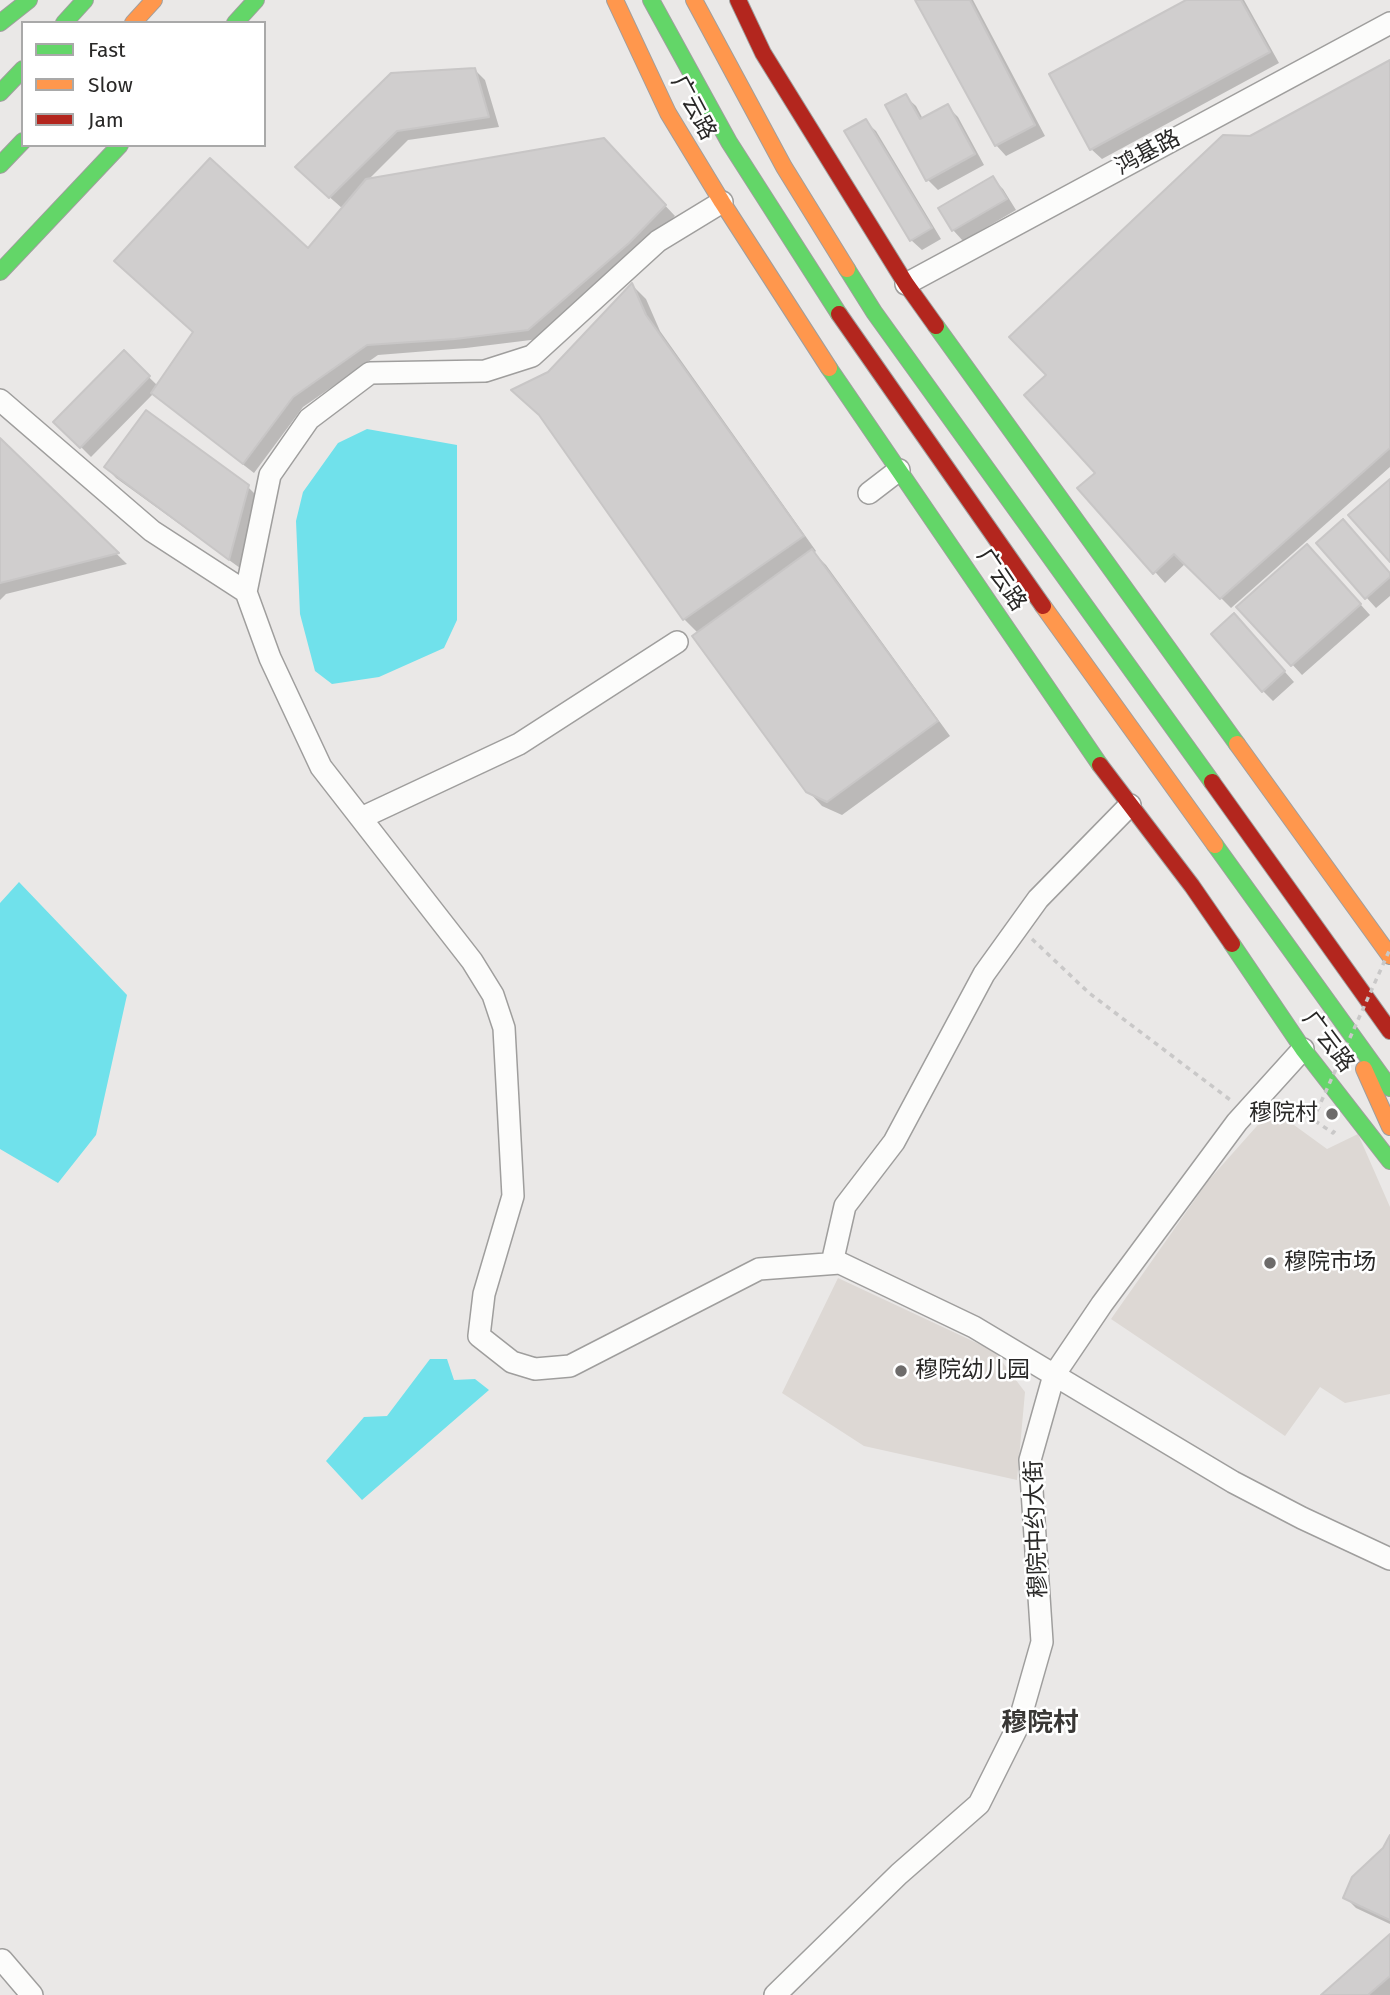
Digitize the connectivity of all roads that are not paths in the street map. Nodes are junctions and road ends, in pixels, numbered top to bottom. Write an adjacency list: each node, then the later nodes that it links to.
1 (10, 0): 10 (main road)
2 (29, 0): 14 (main road)
3 (85, 0): 11 (main road)
4 (154, 0): 12 (main road)
5 (256, 0): 13 (main road)
6 (615, 0): 21 (main road, 广云路)
7 (651, 0): 33 (main road, 广云路)
8 (694, 0): 32 (main road)
9 (738, 0): 23 (main road)
10 (0, 12)
11 (66, 21)
12 (135, 21)
13 (237, 21)
14 (0, 23)
15 (1390, 23): 23 (street, 鸿基路)
16 (21, 71): 17 (main road)
17 (0, 93)
18 (21, 143): 20 (main road)
19 (118, 147): 22 (main road)
20 (0, 165)
21 (722, 202): 25 (main road, 广云路); 27 (street)
22 (0, 272)
23 (906, 284): 31 (main road)
24 (0, 400): 27 (street)
25 (899, 470): 26 (street); 29 (main road, 广云路)
26 (869, 493)
27 (246, 592): 30 (street)
28 (677, 642): 30 (street)
29 (1130, 805): 34 (main road, 广云路); 38 (street)
30 (361, 818): 38 (street)
31 (1390, 956)
32 (1387, 1024)
33 (1344, 1025): 35 (main road, 广云路); 36 (main road)
34 (1303, 1049): 37 (main road, 广云路); 39 (street, 穆院中约大街)
35 (1390, 1088)
36 (1390, 1126)
37 (1390, 1161)
38 (832, 1264): 39 (street)
39 (1054, 1375): 40 (street); 43 (street, 穆院中约大街)
40 (1390, 1559)
41 (2, 1960): 42 (street)
42 (32, 1995)
43 (775, 1995)

